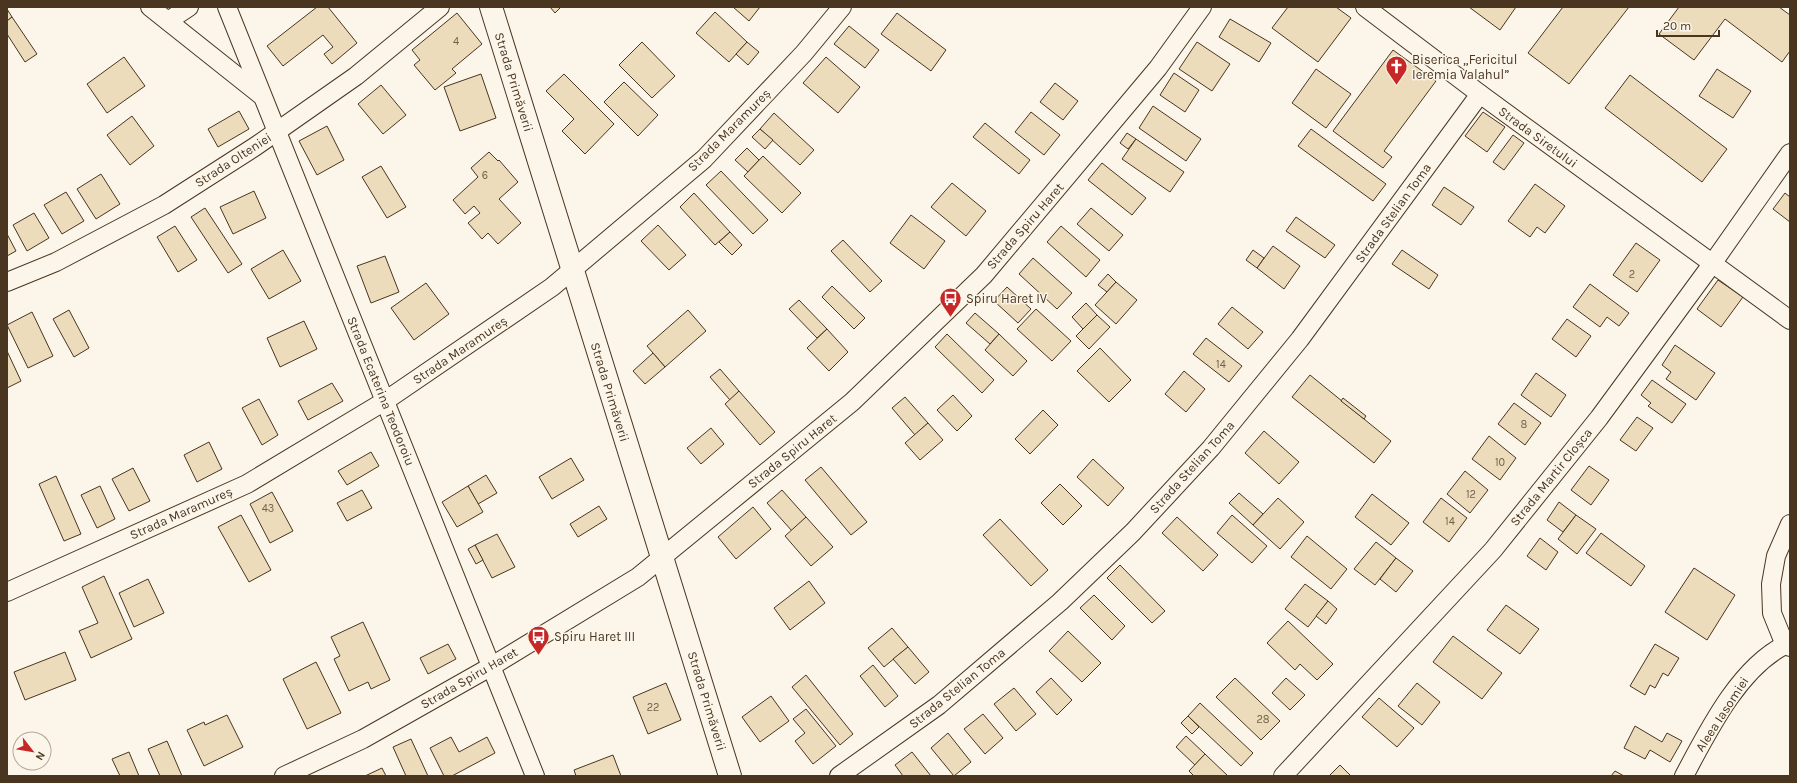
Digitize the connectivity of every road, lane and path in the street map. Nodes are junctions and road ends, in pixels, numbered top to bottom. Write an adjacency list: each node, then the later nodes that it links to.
1 (150, 7): 9 (street)
2 (189, 7): 9 (street)
3 (227, 7): 11 (street, Strada Ecaterina Teodoroiu)
4 (440, 7): 12 (street, Strada Olteniei)
5 (491, 7): 15 (main road, Strada Primăverii)
6 (842, 7): 15 (street, Strada Maramureș)
7 (1202, 7): 20 (street, Strada Spiru Haret)
8 (1365, 7): 10 (street, Strada Siretului)
9 (168, 21): 11 (street)
10 (1480, 94): 14 (street, Strada Siretului); 27 (street, Strada Stelian Toma)
11 (263, 98): 12 (street, Strada Ecaterina Teodoroiu)
12 (278, 131): 16 (street, Strada Olteniei); 18 (street, Strada Ecaterina Teodoroiu)
13 (1790, 153): 14 (street, Strada Martir Cloșca)
14 (1712, 264): 17 (street, Strada Siretului); 28 (street, Strada Martir Cloșca)
15 (572, 270): 18 (street, Strada Maramureș); 20 (main road, Strada Primăverii)
16 (7, 282)
17 (1790, 320)
18 (384, 401): 21 (street, Strada Maramureș); 23 (street, Strada Ecaterina Teodoroiu)
19 (1790, 524): 22 (street)
20 (662, 556): 23 (street, Strada Spiru Haret); 26 (main road, Strada Primăverii)
21 (7, 592)
22 (1788, 646): 29 (street, Aleea Iasomiei)
23 (492, 666): 24 (street, Strada Spiru Haret); 25 (street, Strada Ecaterina Teodoroiu)
24 (284, 776)
25 (535, 776)
26 (730, 776)
27 (839, 776)
28 (1283, 776)
29 (1684, 776)

